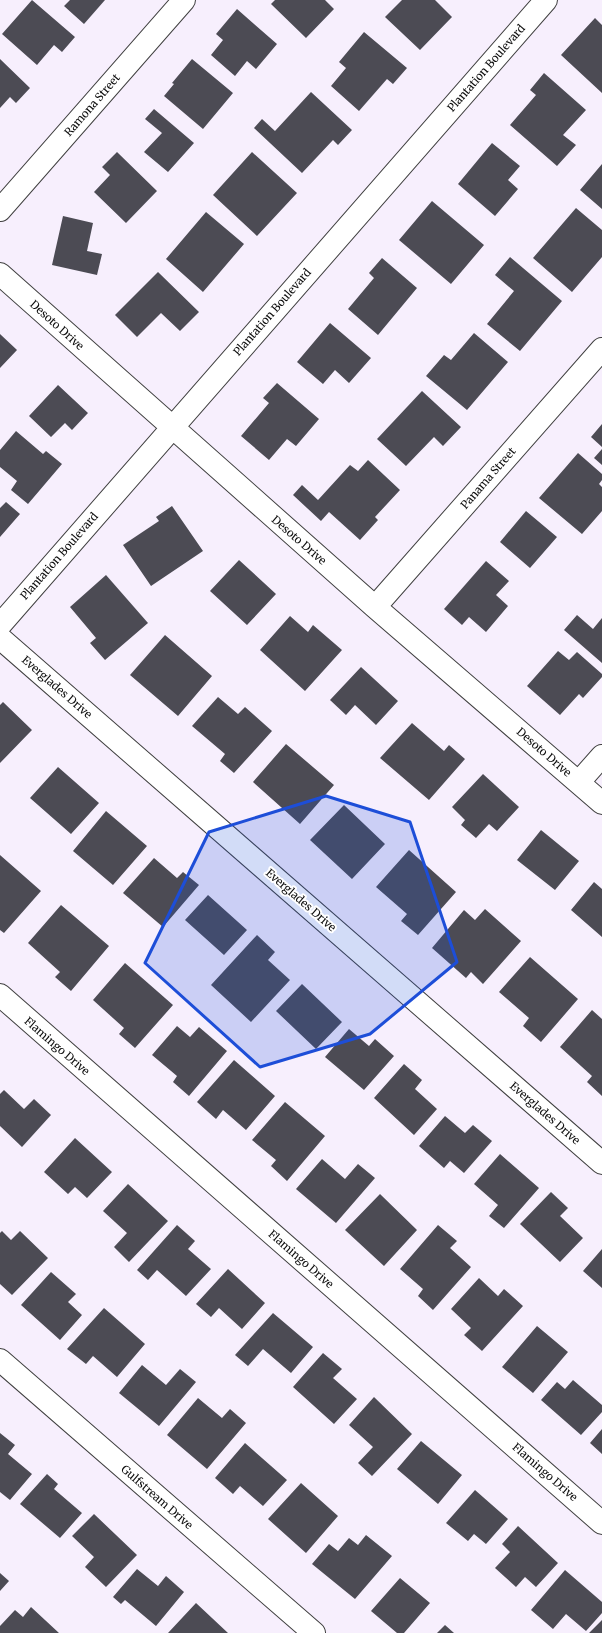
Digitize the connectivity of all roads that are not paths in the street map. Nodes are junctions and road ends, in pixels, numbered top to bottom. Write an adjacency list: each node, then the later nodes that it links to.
1 (184, 0): 3 (street, Ramona Street)
2 (546, 0): 6 (street, Plantation Boulevard)
3 (0, 210)
4 (0, 274): 6 (street, Desoto Drive)
5 (602, 349): 7 (street, Panama Street)
6 (171, 427): 7 (street, Desoto Drive); 8 (street, Plantation Boulevard)
7 (375, 607): 11 (street, Desoto Drive)
8 (0, 625)
9 (0, 638): 14 (street, Everglades Drive)
10 (602, 756): 11 (street)
11 (579, 782): 12 (street, Desoto Drive)
12 (602, 803)
13 (0, 995): 16 (street, Flamingo Drive)
14 (602, 1163)
15 (0, 1360): 17 (street, Gulfstream Drive)
16 (602, 1523)
17 (314, 1633)

